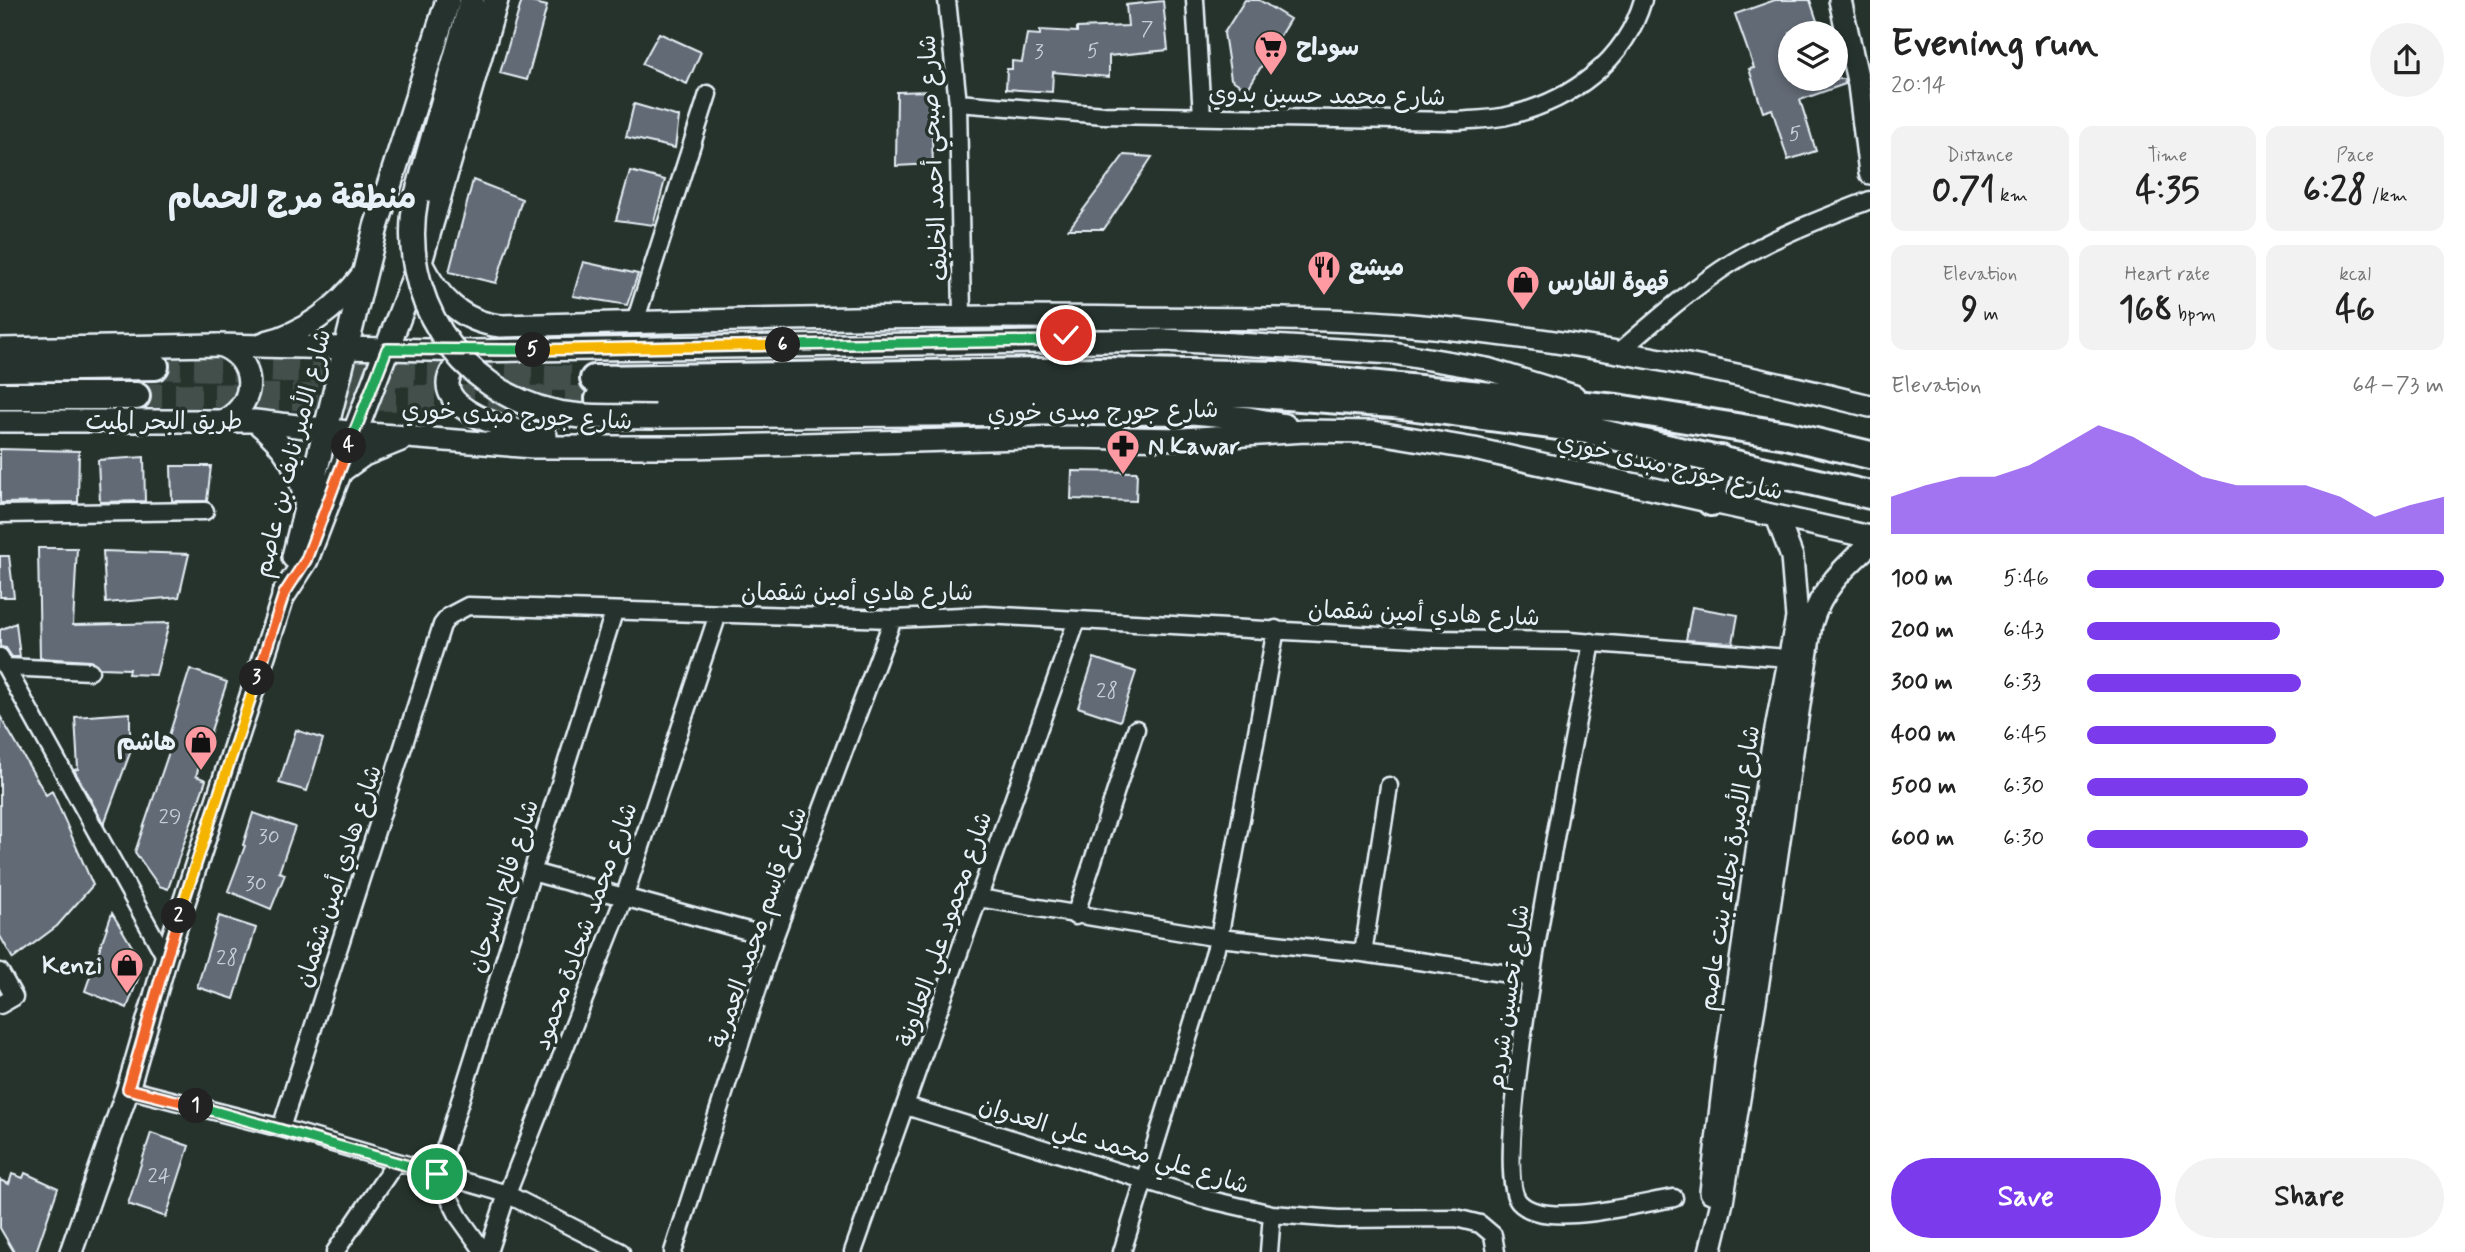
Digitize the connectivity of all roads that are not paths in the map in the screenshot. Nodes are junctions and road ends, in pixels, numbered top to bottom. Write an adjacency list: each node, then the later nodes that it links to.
1 (448, 0): 15 (main road, شارع الأمير نايف بن عاصم)
2 (472, 0): 33 (main road, bridge)
3 (496, 0): 14 (main road, شارع الأمير نايف بن عاصم)
4 (947, 0): 10 (street, شارع صبحي أحمد الخليف)
5 (1195, 0): 11 (street)
6 (1643, 0): 11 (street, شارع محمد حسين بدوي)
7 (1840, 0): 8 (street)
8 (1865, 83): 12 (street)
9 (708, 94): 18 (street)
10 (958, 103): 11 (street, شارع محمد حسين بدوي); 16 (street, شارع صبحي أحمد الخليف)
11 (1202, 116)
12 (1870, 173)
13 (1870, 200): 26 (street)
14 (420, 262): 18 (street); 24 (main road, شارع الأمير نايف بن عاصم)
15 (363, 274): 21 (street); 23 (main road, شارع الأمير نايف بن عاصم)
16 (962, 315): 17 (street); 18 (street)
17 (1214, 317): 19 (street); 26 (street)
18 (635, 322)
19 (1051, 341): 25 (street); 32 (street)
20 (217, 345): 21 (street); 22 (street); 34 (street)
21 (247, 345): 23 (street)
22 (0, 349)
23 (346, 349): 24 (street); 37 (main road, شارع الأمير نايف بن عاصم)
24 (387, 349): 25 (street); 39 (main road, شارع الأمير نايف بن عاصم)
25 (472, 351): 41 (street)
26 (1619, 352): 31 (street)
27 (155, 366): 28 (main road)
28 (0, 368)
29 (0, 396): 30 (main road, طريق البحر الميت)
30 (135, 396)
31 (1870, 406)
32 (1617, 408): 42 (main road); 43 (main road)
33 (655, 417): 38 (street)
34 (225, 420): 35 (street, طريق البحر الميت); 36 (street, طريق البحر الميت)
35 (0, 421)
36 (255, 421): 37 (street, طريق البحر الميت); 47 (street)
37 (327, 428): 39 (street, شارع جورج مبدى خوري); 47 (main road, شارع الأمير نايف بن عاصم)
38 (1305, 431): 41 (street, شارع جورج مبدى خوري); 46 (street, شارع جورج مبدى خوري)
39 (356, 433): 40 (street, شارع جورج مبدى خوري); 44 (main road, شارع الأمير نايف بن عاصم)
40 (417, 438): 41 (street, شارع جورج مبدى خوري); 44 (street)
41 (691, 447)
42 (1870, 455)
43 (1720, 459): 45 (main road); 46 (main road)
44 (338, 473): 53 (main road, شارع الأمير نايف بن عاصم)
45 (1870, 495)
46 (1711, 502): 50 (street, شارع جورج مبدى خوري)
47 (306, 509): 53 (main road, شارع الأمير نايف بن عاصم)
48 (205, 511): 49 (street)
49 (0, 514)
50 (1777, 517): 51 (street, شارع جورج مبدى خوري); 60 (street, شارع الأميرة نجلاء بنت عاصم)
51 (1870, 537)
52 (1870, 544): 60 (street, شارع الأميرة نجلاء بنت عاصم)
53 (284, 594): 72 (street)
54 (614, 612): 55 (street, شارع هادي أمين شقمان); 65 (street, شارع فالح السرحان); 78 (street, شارع هادي أمين شقمان)
55 (718, 614): 56 (street, شارع هادي أمين شقمان); 66 (street, شارع محمد شحادة محمود)
56 (893, 619): 57 (street, شارع هادي أمين شقمان); 69 (street, شارع قاسم محمد العمرية)
57 (1077, 620): 58 (street, شارع هادي أمين شقمان); 67 (street, شارع محمود علي العلاونة)
58 (1276, 629): 59 (street, شارع هادي أمين شقمان); 70 (street)
59 (1592, 642): 60 (street, شارع هادي أمين شقمان); 74 (street, شارع تحسين شردم)
60 (1797, 659): 94 (street, شارع الأميرة نجلاء بنت عاصم)
61 (3, 662): 62 (street); 72 (street)
62 (90, 671)
63 (1136, 729): 68 (street)
64 (1389, 786): 71 (street)
65 (532, 872): 66 (street); 80 (street, شارع فالح السرحان)
66 (624, 898): 69 (street); 82 (street, شارع محمد شحادة محمود)
67 (979, 898): 68 (street); 77 (street, شارع محمود علي العلاونة)
68 (1075, 916): 70 (street)
69 (774, 938): 89 (street, شارع قاسم محمد العمرية)
70 (1219, 938): 71 (street); 81 (street)
71 (1363, 953): 74 (street)
72 (166, 958): 76 (street)
73 (0, 972): 75 (street)
74 (1530, 977): 83 (street, شارع تحسين شردم)
75 (0, 1005)
76 (128, 1089): 78 (street); 85 (street)
77 (906, 1106): 81 (street, شارع علي محمد علي العدوان); 90 (street, شارع محمود علي العلاونة)
78 (281, 1128): 79 (street)
79 (396, 1162): 80 (street); 86 (street)
80 (437, 1174): 82 (street); 87 (street)
81 (1144, 1180): 84 (street, شارع علي محمد علي العدوان); 91 (street)
82 (507, 1194): 87 (street, شارع محمد شحادة محمود); 88 (street)
83 (1674, 1198)
84 (1272, 1214): 92 (street, شارع علي محمد علي العدوان); 93 (street)
85 (71, 1252)
86 (335, 1252)
87 (486, 1252)
88 (621, 1252)
89 (673, 1252)
90 (853, 1252)
91 (1122, 1252)
92 (1269, 1252)
93 (1496, 1252)
94 (1710, 1252)

